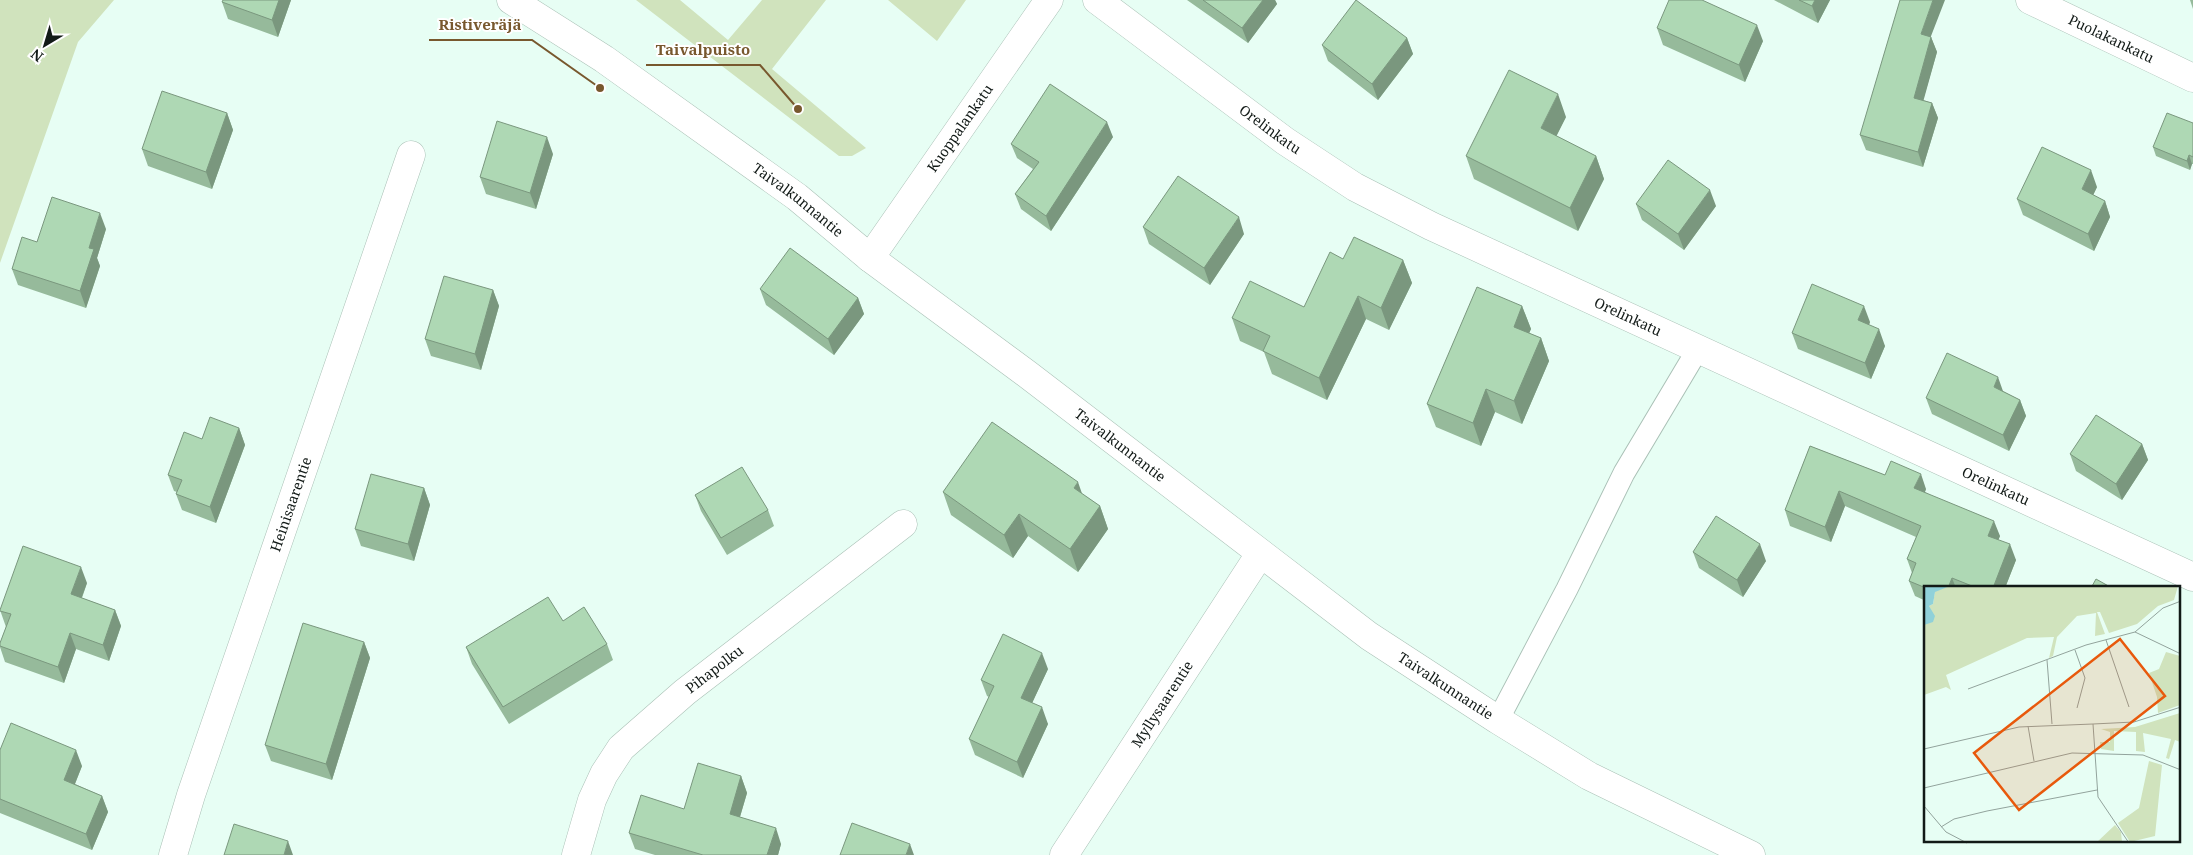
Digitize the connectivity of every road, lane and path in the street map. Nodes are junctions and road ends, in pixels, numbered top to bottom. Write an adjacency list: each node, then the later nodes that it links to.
1 (511, 0): 7 (street, Taivalkunnantie)
2 (1049, 0): 7 (street, Kuoppalankatu)
3 (1097, 0): 8 (street, Orelinkatu)
4 (2030, 0): 5 (street, Puolakankatu)
5 (2193, 78)
6 (411, 155): 13 (street, Heinisaarentie)
7 (870, 258): 10 (street, Taivalkunnantie)
8 (1698, 349): 11 (street, Orelinkatu); 12 (lane)
9 (903, 524): 14 (street, Pihapolku)
10 (1260, 554): 12 (street, Taivalkunnantie); 15 (street, Myllysaarentie)
11 (2193, 577)
12 (1498, 720): 16 (street, Taivalkunnantie)
13 (174, 855)
14 (576, 855)
15 (1064, 855)
16 (1751, 855)

